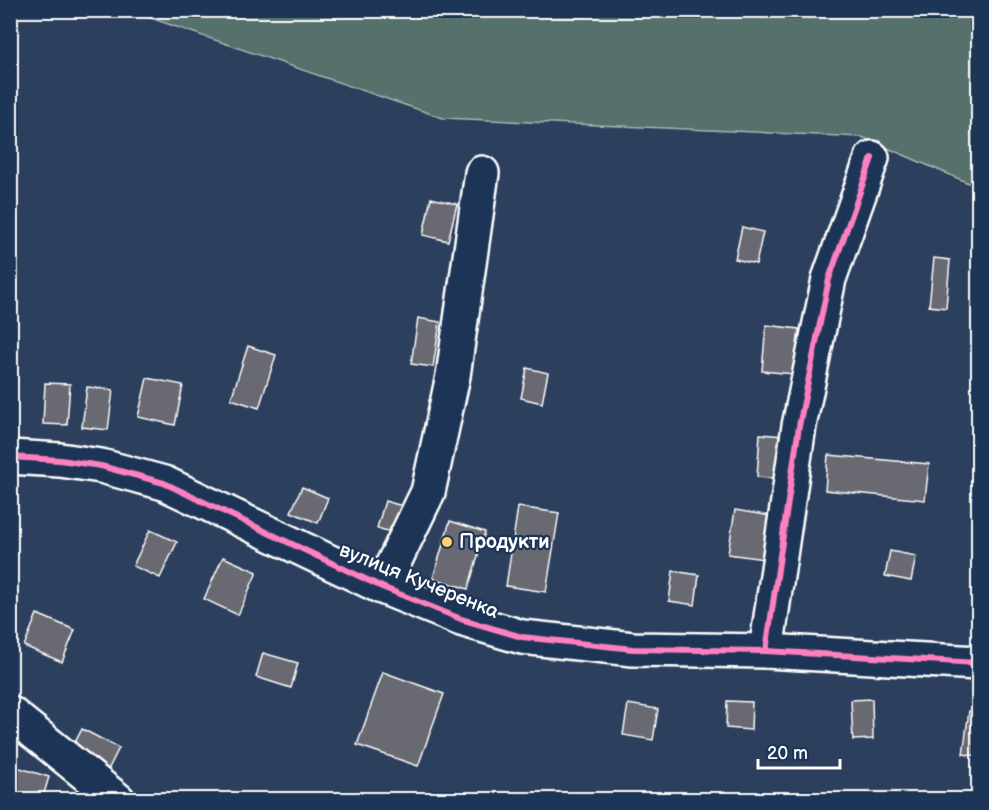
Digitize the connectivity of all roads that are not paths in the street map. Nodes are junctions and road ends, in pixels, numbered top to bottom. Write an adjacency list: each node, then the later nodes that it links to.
1 (872, 158): 5 (street)
2 (482, 173): 4 (street)
3 (10, 457): 4 (street, вулиця Кучеренка)
4 (382, 588): 5 (street, вулиця Кучеренка)
5 (766, 651): 6 (street, вулиця Кучеренка)
6 (978, 663)
7 (10, 713): 8 (street)
8 (118, 800)

